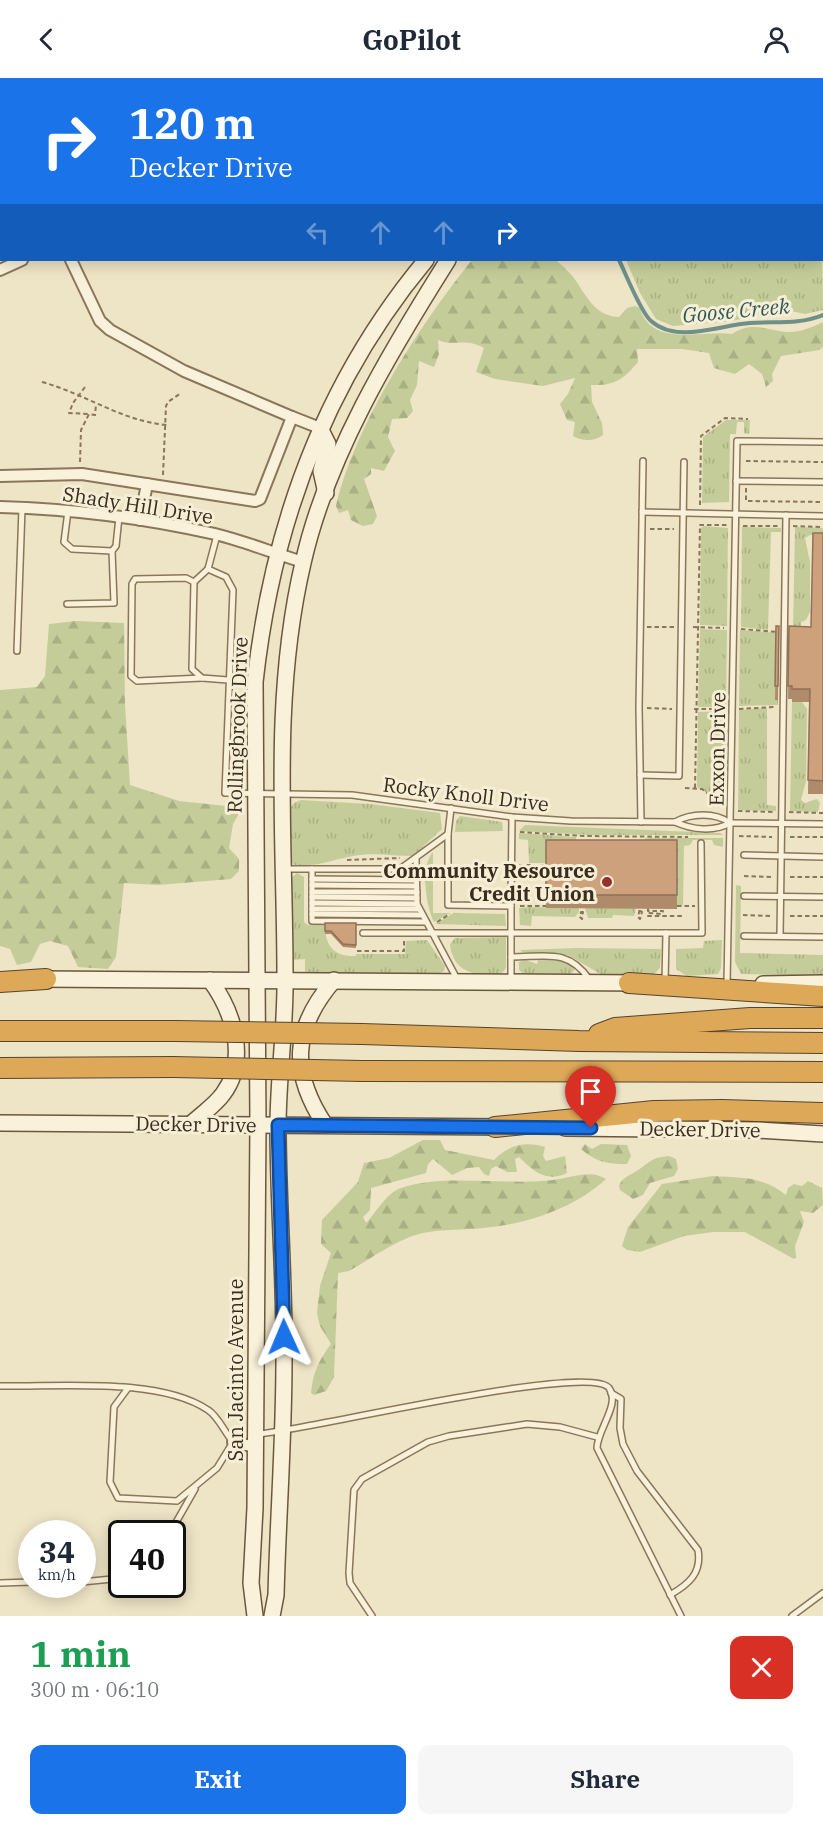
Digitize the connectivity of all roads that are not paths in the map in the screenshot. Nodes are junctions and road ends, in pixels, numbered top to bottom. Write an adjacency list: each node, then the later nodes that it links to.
1 (20, 261): 5 (street)
2 (71, 261): 7 (street)
3 (422, 261): 6 (street); 8 (main road, Rollingbrook Drive)
4 (447, 261): 6 (main road)
5 (0, 270)
6 (438, 275): 16 (main road)
7 (292, 417): 8 (street); 15 (street)
8 (320, 428): 16 (main road); 29 (main road, Rollingbrook Drive)
9 (823, 442): 13 (lane, Exxon Drive)
10 (643, 462): 20 (lane)
11 (684, 462): 21 (lane)
12 (0, 476): 15 (street)
13 (736, 481): 14 (lane); 22 (lane, Exxon Drive)
14 (823, 482)
15 (147, 484): 26 (street)
16 (326, 493): 30 (main road)
17 (0, 507): 18 (street, Shady Hill Drive)
18 (22, 508): 19 (street, Shady Hill Drive); 34 (lane)
19 (68, 511): 25 (street, Shady Hill Drive); 28 (lane)
20 (642, 512): 21 (lane); 38 (lane)
21 (683, 513): 22 (lane); 38 (lane)
22 (735, 514): 23 (lane); 45 (lane, Exxon Drive)
23 (786, 515): 24 (lane); 46 (lane)
24 (823, 516)
25 (119, 517): 26 (street, Shady Hill Drive); 28 (lane)
26 (140, 520): 27 (street, Shady Hill Drive)
27 (217, 535): 29 (street, Shady Hill Drive); 31 (lane)
28 (112, 551): 33 (lane)
29 (277, 554): 30 (street, Shady Hill Drive); 37 (main road, Rollingbrook Drive)
30 (303, 562): 40 (main road)
31 (208, 569): 32 (lane); 36 (lane)
32 (194, 582): 35 (lane); 35 (lane)
33 (67, 604)
34 (17, 651)
35 (202, 678): 36 (lane)
36 (229, 681): 37 (lane); 39 (lane, Rocky Knoll Drive)
37 (255, 682): 39 (main road, Rollingbrook Drive)
38 (640, 775): 43 (lane)
39 (254, 795): 40 (lane, Rocky Knoll Drive); 74 (main road, Rollingbrook Drive)
40 (281, 795): 41 (lane, Rocky Knoll Drive); 54 (main road)
41 (451, 808): 42 (lane, Rocky Knoll Drive); 48 (lane)
42 (512, 817): 43 (lane, Rocky Knoll Drive); 61 (lane)
43 (641, 822): 44 (lane, Rocky Knoll Drive)
44 (675, 822): 45 (lane, Rocky Knoll Drive); 45 (lane, Rocky Knoll Drive)
45 (730, 823): 46 (lane); 83 (lane, Exxon Drive)
46 (782, 824): 47 (lane); 51 (lane)
47 (823, 824)
48 (448, 834): 53 (lane); 61 (lane)
49 (700, 840): 66 (lane)
50 (744, 855): 51 (lane)
51 (782, 856): 52 (lane); 57 (lane)
52 (823, 857)
53 (416, 859): 55 (lane); 60 (lane)
54 (284, 869): 55 (lane); 75 (main road)
55 (312, 869): 58 (lane)
56 (744, 896): 57 (lane)
57 (781, 896): 59 (lane); 68 (lane)
58 (312, 897): 60 (lane); 60 (lane); 60 (lane); 60 (lane); 62 (lane)
59 (823, 897)
60 (418, 898): 62 (lane)
61 (511, 906): 64 (lane)
62 (425, 922): 63 (lane)
63 (431, 932): 64 (lane); 65 (lane); 77 (lane)
64 (511, 932): 66 (lane); 70 (lane)
65 (363, 933)
66 (666, 933): 81 (lane)
67 (744, 936): 68 (lane)
68 (780, 936): 69 (lane)
69 (823, 937)
70 (511, 957): 78 (lane); 79 (lane)
71 (46, 979): 72 (highway); 73 (main road)
72 (0, 980)
73 (210, 980): 74 (main road); 93 (main road)
74 (256, 980): 75 (main road); 94 (main road, Rollingbrook Drive)
75 (286, 980): 76 (main road); 95 (main road)
76 (334, 980): 77 (main road); 96 (main road)
77 (458, 981): 78 (main road)
78 (511, 982): 79 (main road)
79 (592, 982): 80 (main road)
80 (629, 983): 81 (main road); 84 (highway)
81 (665, 983): 83 (main road)
82 (823, 983): 83 (main road)
83 (727, 984)
84 (823, 996)
85 (823, 1018): 87 (highway)
86 (0, 1030): 87 (highway, bridge)
87 (579, 1041): 88 (highway)
88 (823, 1043)
89 (0, 1068): 90 (highway, bridge)
90 (823, 1072)
91 (823, 1113): 97 (highway)
92 (0, 1123): 93 (main road, Decker Drive)
93 (192, 1123): 94 (main road, Decker Drive)
94 (258, 1124): 95 (main road, Decker Drive); 104 (main road, San Jacinto Avenue)
95 (278, 1125): 96 (main road, Decker Drive); 102 (main road)
96 (325, 1125): 97 (main road, Decker Drive)
97 (495, 1127): 98 (main road, Decker Drive)
98 (823, 1134)
99 (0, 1386): 100 (lane)
100 (128, 1388): 105 (lane); 106 (lane)
101 (611, 1393): 102 (lane); 103 (lane); 111 (lane)
102 (282, 1433): 104 (lane); 113 (main road)
103 (597, 1437): 111 (lane); 114 (lane)
104 (256, 1441): 105 (street); 112 (main road, San Jacinto Avenue)
105 (233, 1442): 106 (lane)
106 (197, 1485): 107 (lane)
107 (177, 1520)
108 (0, 1582): 109 (lane)
109 (18, 1582)
110 (823, 1593): 116 (lane)
111 (670, 1595): 115 (lane)
112 (255, 1616)
113 (272, 1616)
114 (372, 1616)
115 (681, 1616)
116 (792, 1616)

